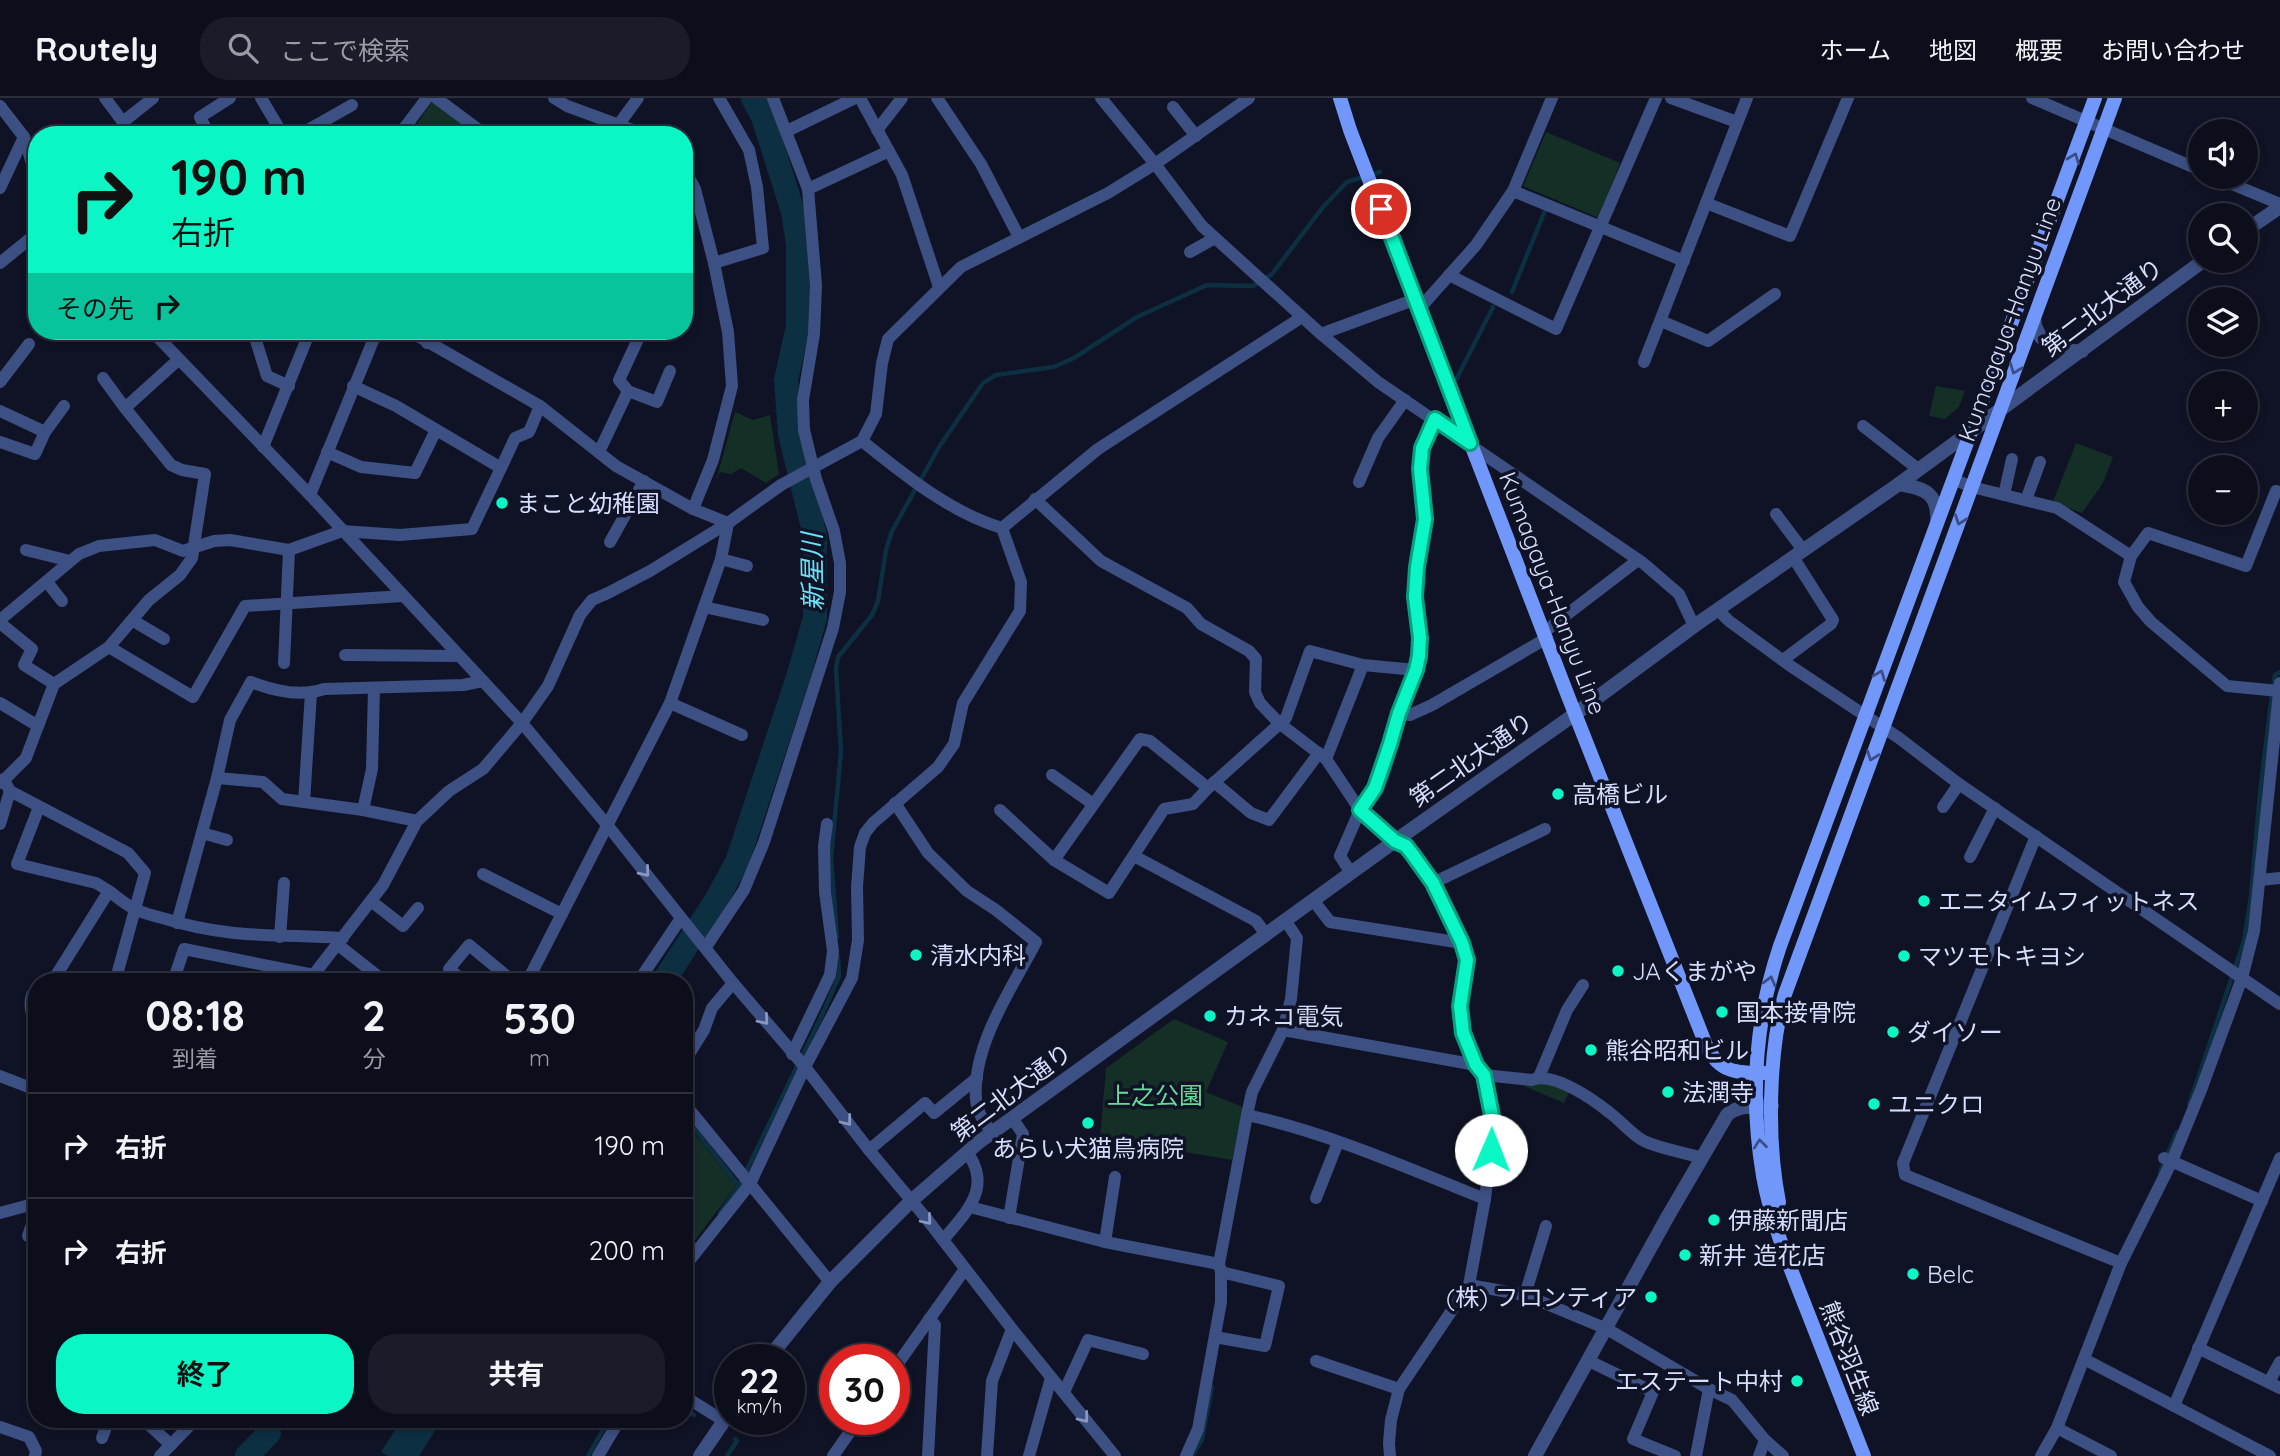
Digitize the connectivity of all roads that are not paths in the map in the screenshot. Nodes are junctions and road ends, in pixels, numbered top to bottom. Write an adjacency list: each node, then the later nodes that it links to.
1 (105, 98): 2 (street)
2 (153, 98)
3 (230, 98): 31 (street)
4 (261, 98): 32 (street)
5 (427, 98): 34 (street)
6 (436, 98): 35 (street)
7 (554, 98): 36 (street)
8 (638, 98): 37 (street)
9 (719, 98): 62 (street)
10 (773, 98): 40 (street)
11 (855, 98): 40 (street)
12 (860, 98): 39 (street)
13 (902, 98): 39 (street)
14 (937, 98): 56 (street)
15 (1101, 98): 45 (street)
16 (1249, 98): 41 (street)
17 (1340, 98): 67 (main road, Kumagaya-Hanyu Line)
18 (1552, 98): 51 (street)
19 (1656, 98): 55 (street)
20 (1671, 98): 30 (street)
21 (1747, 98): 30 (street)
22 (1847, 98): 52 (street)
23 (2032, 98): 29 (street)
24 (2095, 98): 29 (main road, Kumagaya-Hanyu Line)
25 (2115, 98): 38 (main road, Kumagaya-Hanyu Line)
26 (352, 105): 33 (street)
27 (0, 106): 42 (street)
28 (1173, 107): 41 (street)
29 (2087, 121): 38 (street); 98 (main road, Kumagaya-Hanyu Line, one-way to 29)
30 (1737, 122): 52 (street)
31 (204, 126)
32 (278, 126)
33 (315, 126)
34 (406, 126)
35 (474, 126)
36 (609, 126)
37 (617, 126)
38 (2104, 128): 46 (street); 69 (main road, Kumagaya-Hanyu Line)
39 (877, 130): 44 (street)
40 (787, 131): 49 (street)
41 (1196, 136): 45 (street)
42 (24, 137): 43 (street); 48 (street)
43 (28, 150)
44 (889, 152): 49 (street); 65 (street)
45 (1155, 164): 56 (street); 57 (street)
46 (2188, 165)
47 (693, 185): 62 (street)
48 (0, 188)
49 (808, 189): 109 (street)
50 (2243, 189): 53 (street)
51 (1513, 191): 55 (street); 64 (street)
52 (1706, 203): 60 (street)
53 (2280, 205): 54 (street)
54 (2258, 221)
55 (1601, 227): 60 (street); 64 (street)
56 (1018, 237): 65 (street)
57 (1215, 238): 59 (street); 68 (street)
58 (28, 240): 61 (street)
59 (1190, 252)
60 (1684, 261): 70 (street)
61 (1, 262)
62 (714, 262): 122 (street)
63 (2188, 272): 81 (street, 第二北大通り)
64 (1449, 275): 67 (street)
65 (939, 287): 101 (street)
66 (1775, 294): 70 (street)
67 (1418, 304): 71 (street); 103 (main road, Kumagaya-Hanyu Line)
68 (1302, 317): 71 (street); 120 (street)
69 (2034, 318): 81 (street); 94 (main road, Kumagaya-Hanyu Line, one-way to 94)
70 (1661, 321): 83 (street)
71 (1321, 334): 90 (street)
72 (160, 340): 82 (street)
73 (256, 340): 87 (street)
74 (307, 340): 87 (street)
75 (373, 340): 88 (street)
76 (422, 340): 79 (street)
77 (431, 340): 79 (street)
78 (638, 340): 89 (street)
79 (427, 343): 92 (street)
80 (29, 344): 86 (street)
81 (2082, 351): 94 (street, 第二北大通り)
82 (178, 360): 93 (street); 104 (street)
83 (1644, 362)
84 (670, 371): 89 (street)
85 (103, 378): 93 (street)
86 (0, 382)
87 (289, 386): 104 (street)
88 (353, 386): 99 (street); 105 (street)
89 (628, 391): 106 (street)
90 (1405, 400): 96 (street); 114 (street)
91 (64, 406): 100 (street)
92 (540, 406): 106 (street); 110 (street)
93 (125, 408): 129 (street)
94 (2000, 410): 98 (street, 第二北大通り); 116 (main road, Kumagaya-Hanyu Line)
95 (0, 411): 100 (street)
96 (1435, 419): 103 (street); 156 (street)
97 (1863, 426): 111 (street)
98 (1973, 428): 111 (street, 第二北大通り); 112 (main road, Kumagaya-Hanyu Line)
99 (436, 430): 105 (street); 110 (street)
100 (45, 432): 102 (street)
101 (862, 441): 109 (street); 126 (street)
102 (0, 442)
103 (1470, 443): 135 (street); 148 (main road, Kumagaya-Hanyu Line)
104 (263, 447): 118 (street)
105 (327, 452): 118 (street)
106 (599, 452): 113 (street)
107 (2012, 459): 119 (street)
108 (2040, 462): 121 (street)
109 (814, 467): 124 (street); 218 (street)
110 (501, 468): 127 (street)
111 (1918, 469): 115 (street, 第二北大通り)
112 (1955, 480): 116 (street); 125 (main road, Kumagaya-Hanyu Line)
113 (645, 481): 122 (street); 128 (street)
114 (1359, 482)
115 (1899, 484): 125 (street); 132 (street, 第二北大通り)
116 (1972, 486): 119 (street); 170 (main road, Kumagaya-Hanyu Line, one-way to 170)
117 (2280, 492): 133 (street)
118 (310, 495): 127 (street)
119 (2004, 495): 121 (street)
120 (1035, 499): 126 (street); 168 (street)
121 (2026, 500): 133 (street)
122 (693, 509): 124 (street)
123 (1776, 514): 132 (street)
124 (729, 523): 134 (street); 167 (street)
125 (1937, 527): 166 (main road, Kumagaya-Hanyu Line, one-way to 125)
126 (1002, 528): 179 (street)
127 (342, 531): 131 (street); 139 (street)
128 (610, 542)
129 (194, 548): 131 (street); 136 (street); 144 (street)
130 (26, 550): 136 (street)
131 (289, 550): 141 (street)
132 (1798, 553): 143 (street, 第二北大通り); 153 (street)
133 (2132, 556): 160 (street)
134 (721, 559): 137 (street); 142 (street)
135 (1638, 559): 147 (street); 148 (street)
136 (70, 561): 138 (street)
137 (747, 566)
138 (47, 582): 140 (street); 146 (street)
139 (403, 596): 141 (street); 152 (street)
140 (62, 601)
141 (288, 604): 150 (street); 154 (street)
142 (704, 607): 145 (street); 163 (street)
143 (1717, 610): 147 (street, 第二北大通り); 153 (street)
144 (132, 620): 149 (street); 150 (street)
145 (763, 620)
146 (0, 621): 158 (street)
147 (1694, 626): 165 (street, 第二北大通り)
148 (1546, 635): 164 (street); 165 (main road, Kumagaya-Hanyu Line)
149 (164, 639)
150 (109, 647): 158 (street)
151 (345, 655): 152 (street)
152 (459, 656): 157 (street)
153 (1783, 660): 166 (street)
154 (284, 663)
155 (1363, 665): 156 (street); 168 (street); 172 (street)
156 (1416, 670): 164 (street)
157 (483, 681): 159 (street); 167 (street)
158 (54, 684): 169 (street)
159 (374, 688): 161 (street); 184 (street)
160 (2279, 688): 202 (street)
161 (311, 693): 174 (street); 178 (street)
162 (0, 703): 169 (street)
163 (670, 703): 171 (street); 190 (street)
164 (1399, 713): 186 (street)
165 (1575, 714): 195 (street, 第二北大通り); 238 (main road, Kumagaya-Hanyu Line)
166 (1865, 716): 170 (street); 238 (main road, Kumagaya-Hanyu Line, one-way to 166)
167 (522, 723): 187 (street); 190 (street)
168 (1279, 723): 172 (street); 177 (street)
169 (38, 726): 175 (street)
170 (1882, 727): 176 (street); 239 (main road, Kumagaya-Hanyu Line, one-way to 239)
171 (742, 734)
172 (1323, 756): 177 (street); 186 (street)
173 (1052, 775): 180 (street)
174 (217, 778): 178 (street); 192 (street)
175 (4, 784): 181 (street); 188 (street)
176 (1959, 784): 182 (street); 183 (street)
177 (1211, 785): 180 (street); 196 (street)
178 (304, 802): 184 (street)
179 (895, 803): 236 (street); 242 (street)
180 (1093, 804): 198 (street)
181 (39, 807): 205 (street); 209 (street)
182 (1943, 807)
183 (1995, 808): 193 (street); 197 (street)
184 (363, 810): 187 (street)
185 (1000, 810): 198 (street)
186 (1360, 810): 195 (street); 199 (street)
187 (417, 821): 207 (street)
188 (0, 824)
189 (827, 824): 235 (street)
190 (608, 825): 210 (street); 211 (street, one-way to 211)
191 (1545, 829): 204 (street)
192 (202, 833): 194 (street); 213 (street)
193 (2036, 836): 229 (street); 271 (street)
194 (227, 841)
195 (1395, 841): 199 (street, 第二北大通り); 204 (street)
196 (1134, 856): 198 (street); 214 (street)
197 (1970, 856)
198 (1054, 860)
199 (1351, 873): 206 (street, 第二北大通り)
200 (483, 874): 210 (street)
201 (2280, 878): 202 (street)
202 (2260, 880): 229 (street)
203 (284, 883): 215 (street)
204 (1433, 883): 217 (street)
205 (109, 891): 209 (street); 219 (street)
206 (1313, 900): 212 (street, 第二北大通り); 217 (street)
207 (371, 901): 208 (street); 216 (street)
208 (418, 908)
209 (135, 910): 213 (street); 220 (street)
210 (562, 914): 227 (street)
211 (682, 919): 218 (street); 228 (street)
212 (1285, 920): 214 (street, 第二北大通り); 233 (street)
213 (177, 923): 215 (street)
214 (1266, 934): 248 (street, 第二北大通り)
215 (280, 937): 216 (street)
216 (340, 941): 223 (street); 224 (street)
217 (1462, 943): 237 (street)
218 (705, 947): 230 (street)
219 (58, 973)
220 (118, 973)
221 (176, 973): 222 (street)
222 (286, 973)
223 (316, 973)
224 (375, 973)
225 (454, 973): 226 (street)
226 (503, 973)
227 (532, 973)
228 (644, 973)
229 (2236, 974): 232 (street); 255 (street)
230 (733, 983): 234 (street); 235 (street, one-way to 235)
231 (1583, 985): 241 (street)
232 (2280, 1004)
233 (1283, 1030): 237 (street); 247 (street)
234 (693, 1048)
235 (792, 1054): 236 (street)
236 (804, 1067): 251 (street, one-way to 251); 258 (street)
237 (1480, 1070): 241 (street); 260 (street)
238 (1756, 1073): 239 (main road, Kumagaya-Hanyu Line); 245 (main road, 熊谷羽生線)
239 (1773, 1073): 244 (main road, Kumagaya-Hanyu Line)
240 (0, 1076): 243 (street)
241 (1539, 1077): 253 (street)
242 (977, 1078): 249 (street); 251 (street)
243 (28, 1087)
244 (1772, 1105): 245 (street); 257 (main road, Kumagaya-Hanyu Line)
245 (1757, 1107): 253 (street); 257 (main road, 熊谷羽生線, one-way to 245)
246 (693, 1114): 258 (street)
247 (1247, 1115): 250 (street); 272 (street)
248 (1012, 1118): 249 (street, 第二北大通り); 266 (street)
249 (992, 1133): 252 (street, 第二北大通り)
250 (1338, 1142): 259 (street); 260 (street)
251 (869, 1150): 262 (street)
252 (967, 1152): 262 (street, 第二北大通り); 264 (street)
253 (1702, 1158): 279 (street)
254 (2280, 1158): 261 (street)
255 (2168, 1160): 261 (street); 271 (street)
256 (1115, 1177): 269 (street)
257 (1769, 1178): 324 (main road, 熊谷羽生線)
258 (748, 1182): 270 (street); 274 (street)
259 (1316, 1198)
260 (1485, 1199): 275 (street)
261 (2262, 1201): 283 (street)
262 (911, 1202): 268 (street, one-way to 268); 274 (street, 第二北大通り)
263 (28, 1205): 265 (street)
264 (971, 1207): 266 (street); 268 (street)
265 (0, 1213)
266 (1009, 1218): 269 (street)
267 (1546, 1226): 276 (street)
268 (943, 1240): 273 (street)
269 (1105, 1242): 272 (street)
270 (693, 1251)
271 (2117, 1262): 285 (street)
272 (1220, 1268): 280 (street); 280 (street)
273 (965, 1269): 277 (street); 278 (street)
274 (830, 1282): 281 (street, 第二北大通り)
275 (1469, 1285): 276 (street); 291 (street)
276 (1525, 1295): 279 (street)
277 (929, 1319): 282 (street); 314 (street)
278 (1012, 1329): 289 (street); 315 (street)
279 (1607, 1329): 287 (street); 292 (street)
280 (1215, 1337): 317 (street)
281 (780, 1344)
282 (910, 1346)
283 (2199, 1348): 290 (street); 295 (street)
284 (1143, 1354): 293 (street)
285 (2084, 1359): 295 (street); 302 (street)
286 (1316, 1361): 291 (street)
287 (1589, 1361): 319 (street); 320 (street)
288 (2280, 1362): 290 (street)
289 (1051, 1378): 293 (street); 316 (street)
290 (2275, 1385)
291 (1399, 1389): 318 (street)
292 (1709, 1389): 306 (street); 321 (street)
293 (1064, 1392): 308 (street, one-way to 308)
294 (693, 1400): 296 (street)
295 (2174, 1406): 327 (street)
296 (714, 1410)
297 (0, 1427): 309 (street)
298 (105, 1428): 305 (street)
299 (153, 1428): 307 (street)
300 (187, 1428): 307 (street)
301 (615, 1428): 311 (street)
302 (2057, 1428): 325 (street); 326 (street)
303 (714, 1435): 312 (street)
304 (848, 1435): 313 (street)
305 (102, 1438)
306 (1765, 1440): 322 (street); 323 (street)
307 (171, 1445): 310 (street)
308 (1113, 1455)
309 (35, 1456)
310 (160, 1456)
311 (598, 1456)
312 (700, 1456)
313 (833, 1456)
314 (928, 1456)
315 (987, 1456)
316 (1029, 1456)
317 (1186, 1456)
318 (1390, 1456)
319 (1535, 1456)
320 (1675, 1456)
321 (1696, 1456)
322 (1759, 1456)
323 (1783, 1456)
324 (1864, 1456)
325 (2041, 1456)
326 (2111, 1456)
327 (2270, 1456)

